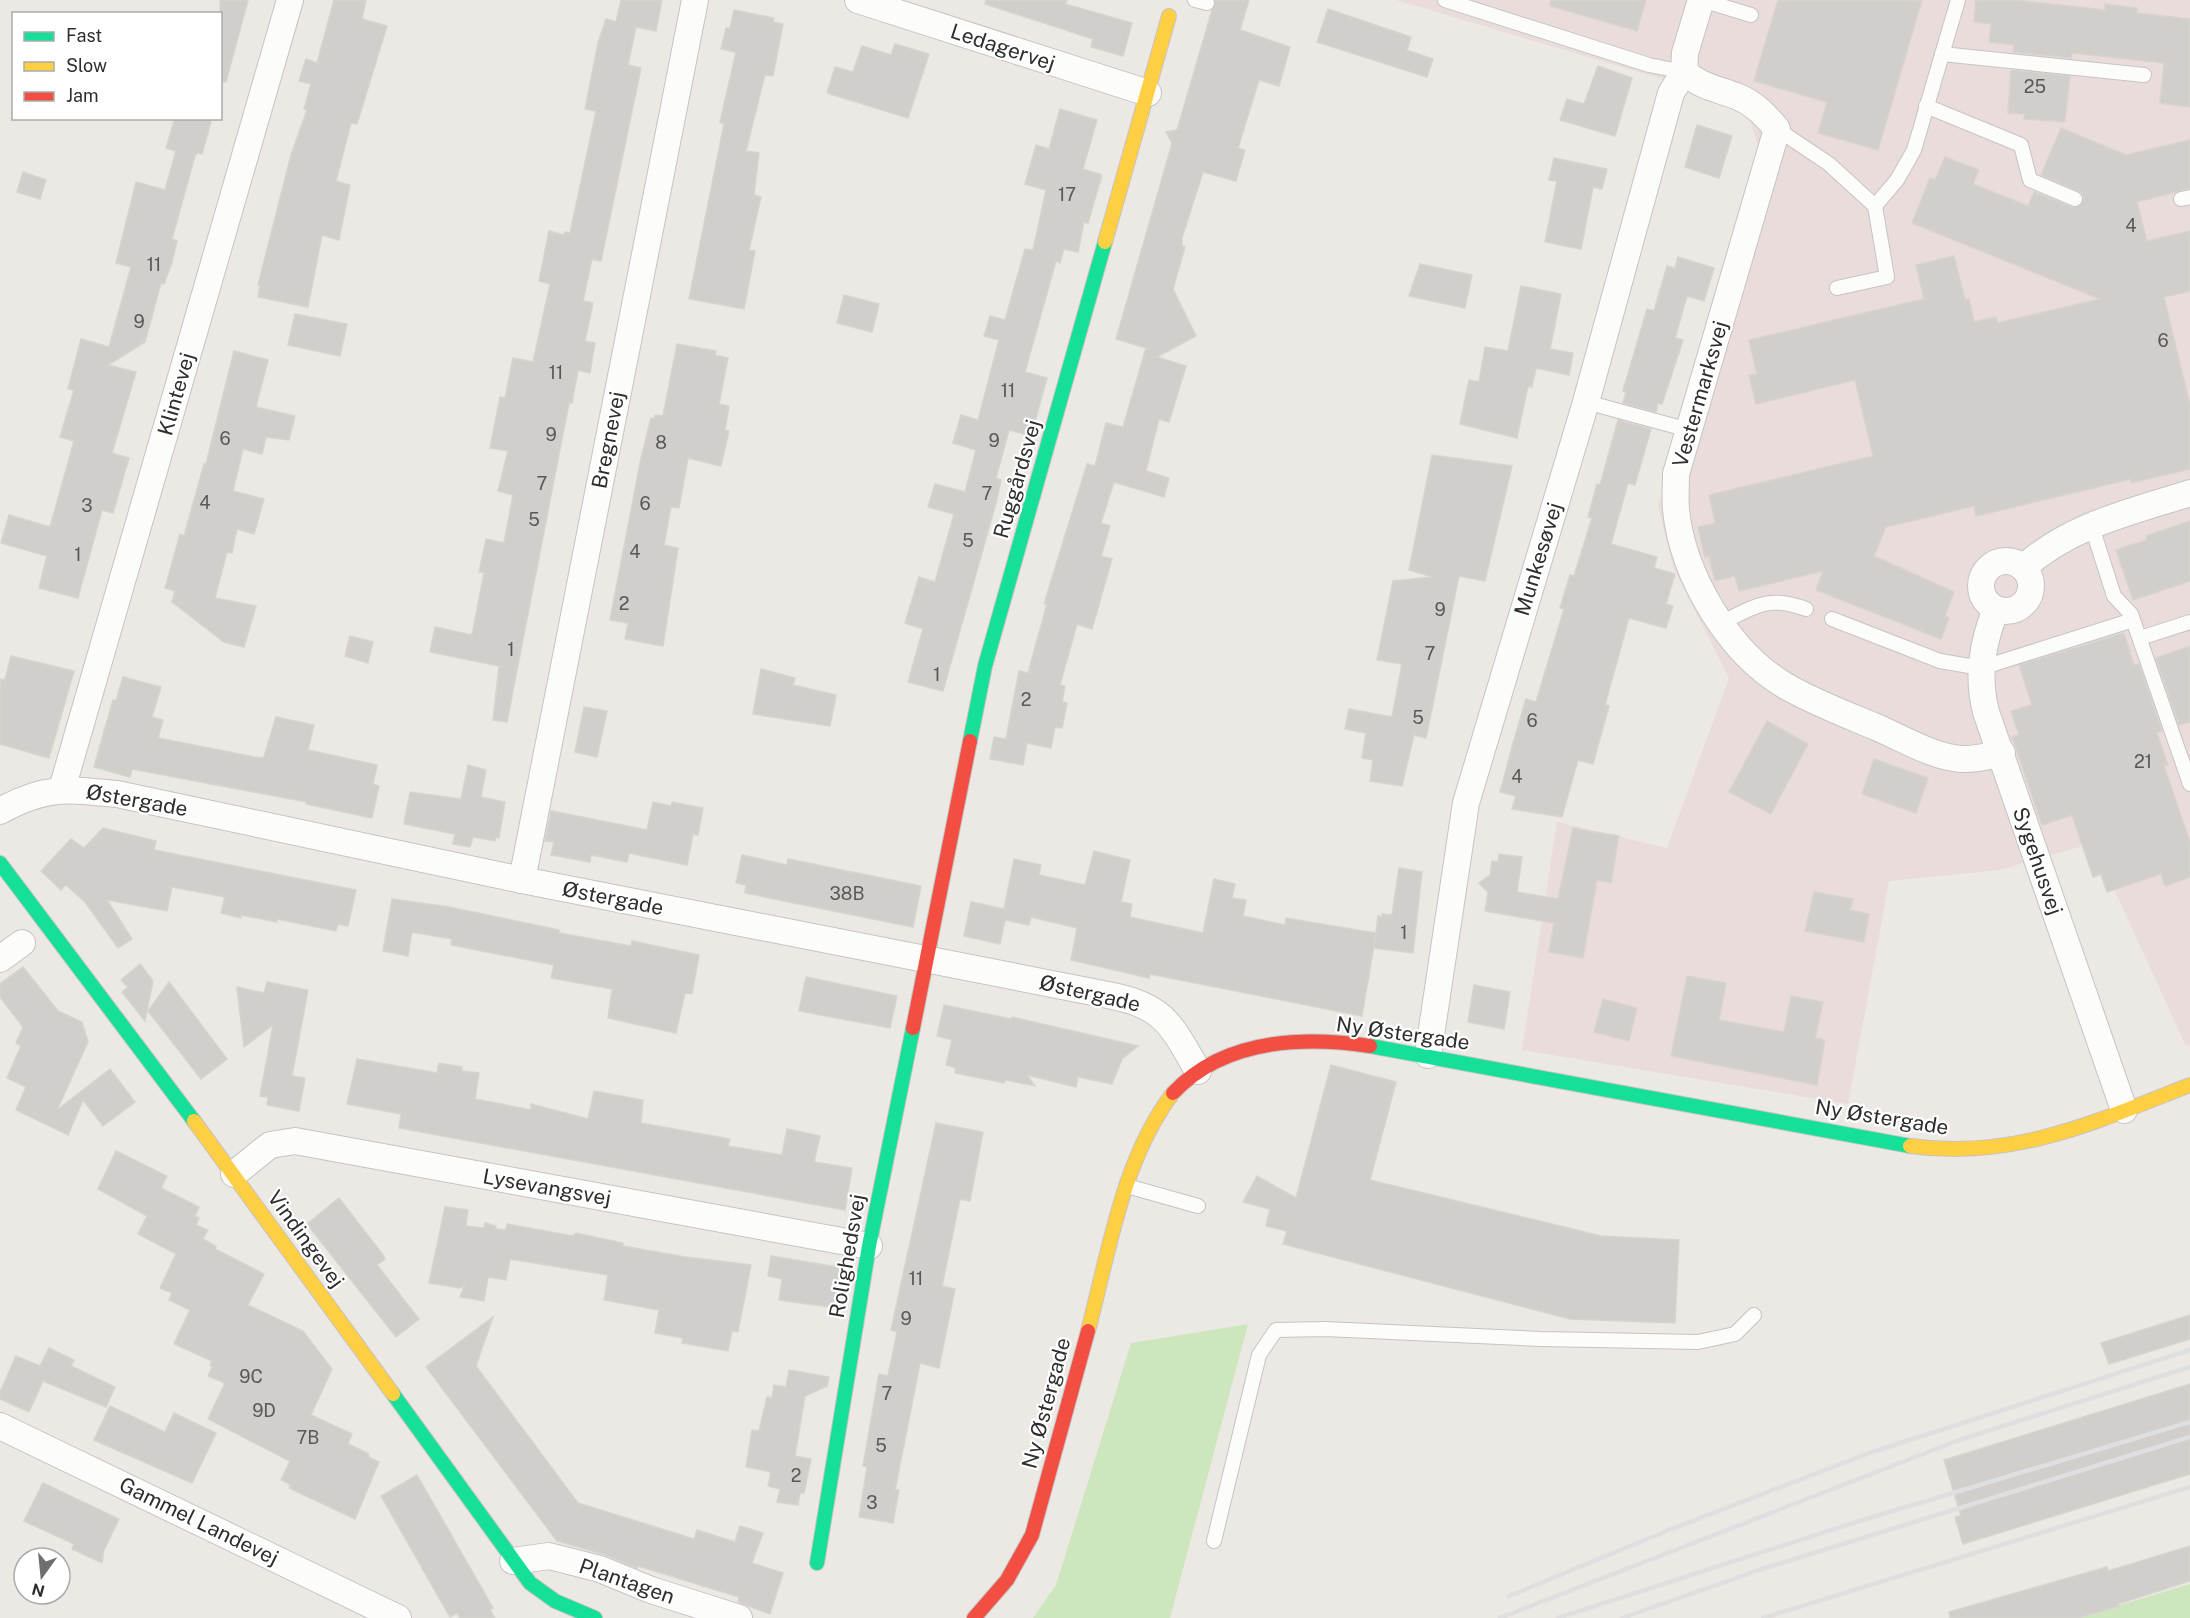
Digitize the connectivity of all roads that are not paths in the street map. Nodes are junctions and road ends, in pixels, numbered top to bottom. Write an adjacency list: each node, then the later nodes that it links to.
1 (290, 0): 33 (street, Klintevej)
2 (695, 0): 36 (street, Bregnevej)
3 (858, 0): 12 (street, Ledagervej)
4 (1444, 0): 10 (lane)
5 (1701, 0): 8 (lane); 10 (street)
6 (1958, 0): 9 (lane)
7 (1166, 10): 12 (street, Ruggårdsvej)
8 (1751, 15)
9 (1942, 54): 11 (lane); 13 (lane)
10 (1684, 72): 14 (street); 18 (street, Munkesøvej)
11 (2144, 75)
12 (1148, 93): 39 (street, Ruggårdsvej)
13 (1926, 106): 15 (lane); 16 (lane)
14 (1777, 129): 16 (lane); 19 (street, Vestermarksvej)
15 (2075, 199)
16 (1875, 206): 17 (lane)
17 (1837, 288)
18 (1586, 402): 19 (lane); 40 (street, Munkesøvej)
19 (1689, 430): 28 (street, Vestermarksvej)
20 (2190, 493): 21 (street)
21 (2091, 524): 22 (street); 26 (lane)
22 (2023, 568): 24 (street); 24 (street)
23 (1806, 609): 28 (lane)
24 (1996, 609): 30 (street, Sygehusvej)
25 (1832, 619): 30 (lane)
26 (2133, 620): 29 (lane); 30 (lane)
27 (2190, 622): 29 (lane)
28 (1721, 623): 31 (street, Vestermarksvej)
29 (2140, 638): 32 (lane)
30 (1981, 668): 31 (street, Sygehusvej)
31 (2002, 753): 43 (street, Sygehusvej)
32 (2190, 784)
33 (62, 789): 34 (street, Østergade); 36 (street, Østergade)
34 (0, 811)
35 (0, 863): 44 (street, Vindingevej)
36 (522, 880): 39 (street, Østergade)
37 (22, 943): 38 (street)
38 (0, 959)
39 (928, 959): 41 (street, Østergade); 47 (street, Rolighedsvej)
40 (1428, 1055): 41 (street, Ny Østergade); 43 (street, Ny Østergade)
41 (1198, 1071): 45 (street, Ny Østergade)
42 (2190, 1085): 43 (street, Ny Østergade)
43 (2124, 1110)
44 (234, 1174): 47 (street, Lysevangsvej); 51 (street, Vindingevej)
45 (1127, 1186): 46 (lane); 56 (street, Ny Østergade)
46 (1198, 1206)
47 (869, 1246): 52 (street, Rolighedsvej)
48 (1754, 1316): 50 (lane)
49 (0, 1426): 53 (street, Gammel Landevej)
50 (1214, 1540)
51 (513, 1561): 54 (street, Vindingevej); 55 (street, Plantagen)
52 (817, 1563)
53 (398, 1618)
54 (595, 1618)
55 (739, 1618)
56 (974, 1618)

